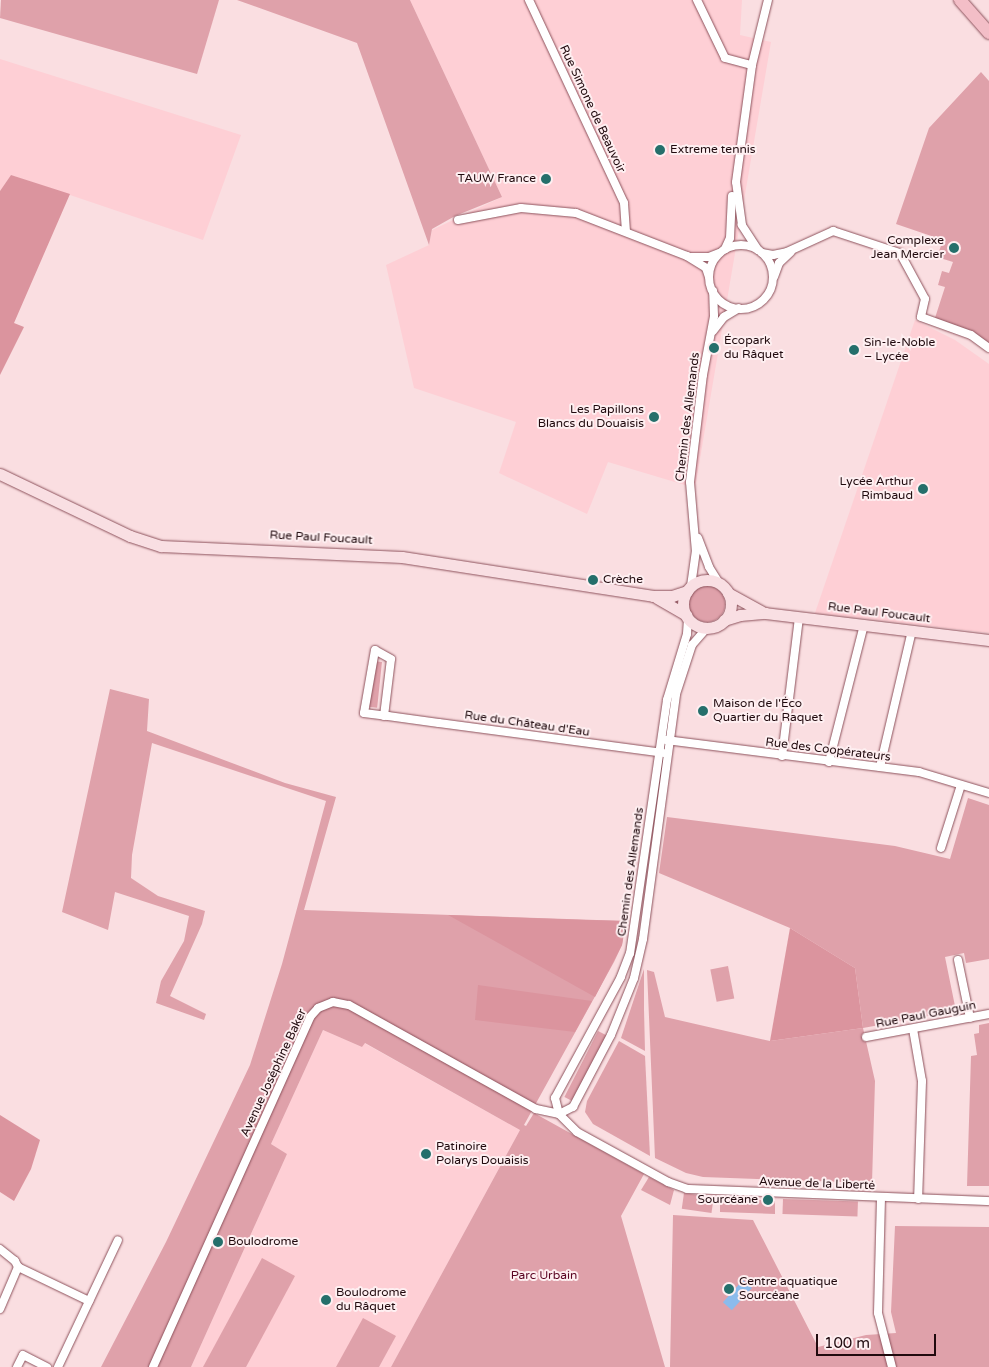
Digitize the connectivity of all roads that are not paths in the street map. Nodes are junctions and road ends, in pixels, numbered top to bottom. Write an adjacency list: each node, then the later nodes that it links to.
1 (529, 0): 9 (street, Rue Simone de Beauvoir)
2 (698, 0): 6 (street)
3 (768, 0): 6 (street)
4 (960, 0): 5 (main road)
5 (989, 34)
6 (752, 65): 7 (street)
7 (736, 174): 11 (street); 12 (street)
8 (458, 220): 9 (street)
9 (626, 230): 13 (street)
10 (796, 248): 12 (street); 15 (street); 19 (street)
11 (723, 251): 12 (street); 13 (street); 14 (street)
12 (760, 251): 15 (street)
13 (687, 256): 14 (street)
14 (710, 277): 16 (street)
15 (773, 280): 17 (street)
16 (713, 291): 17 (street); 18 (street, Chemin des Allemands)
17 (738, 308): 18 (street, Chemin des Allemands)
18 (709, 339): 21 (street, Chemin des Allemands)
19 (989, 348)
20 (0, 474): 24 (street, Rue Paul Foucault)
21 (694, 527): 22 (street, Chemin des Allemands); 23 (street, Chemin des Allemands)
22 (689, 589): 23 (street); 24 (street, Rue Paul Foucault); 26 (street)
23 (724, 589): 25 (street, Rue Paul Foucault); 28 (street)
24 (653, 596): 26 (street, Rue Paul Foucault)
25 (765, 613): 27 (street, Rue Paul Foucault); 28 (street, Rue Paul Foucault)
26 (687, 617): 30 (street); 34 (street, Chemin des Allemands)
27 (799, 617): 29 (street, Rue Paul Foucault); 36 (street)
28 (724, 620): 30 (street)
29 (864, 625): 31 (street, Rue Paul Foucault); 37 (street)
30 (707, 628): 34 (street, Chemin des Allemands)
31 (912, 631): 32 (street, Rue Paul Foucault); 38 (street)
32 (989, 640)
33 (384, 716): 33 (street, Rue du Château d'Eau); 35 (street, Rue du Château d'Eau)
34 (665, 740): 35 (street, Chemin des Allemands); 36 (street, Rue des Coopérateurs)
35 (664, 753): 47 (street, Chemin des Allemands); 47 (street, Chemin des Allemands)
36 (782, 756): 37 (street, Rue des Coopérateurs)
37 (829, 762): 38 (street, Rue des Coopérateurs)
38 (880, 768): 39 (street, Rue des Coopérateurs)
39 (961, 785): 40 (street, Rue des Coopérateurs); 41 (street)
40 (989, 793)
41 (941, 848)
42 (958, 960): 44 (street)
43 (989, 1014): 44 (street, Rue Paul Gauguin)
44 (970, 1018): 45 (street, Rue Paul Gauguin)
45 (913, 1029): 46 (street, Rue Paul Gauguin); 49 (street)
46 (866, 1037)
47 (559, 1114): 48 (street, Avenue de la Liberté); 59 (street, Avenue Joséphine Baker)
48 (881, 1198): 49 (street, Avenue de la Liberté); 60 (street)
49 (918, 1199): 50 (street, Avenue de la Liberté)
50 (989, 1201)
51 (118, 1240): 54 (street)
52 (0, 1249): 53 (street)
53 (18, 1268): 54 (street); 55 (street)
54 (89, 1301): 58 (street)
55 (0, 1309)
56 (17, 1367): 57 (street)
57 (47, 1367)
58 (58, 1367)
59 (153, 1367)
60 (892, 1367)

